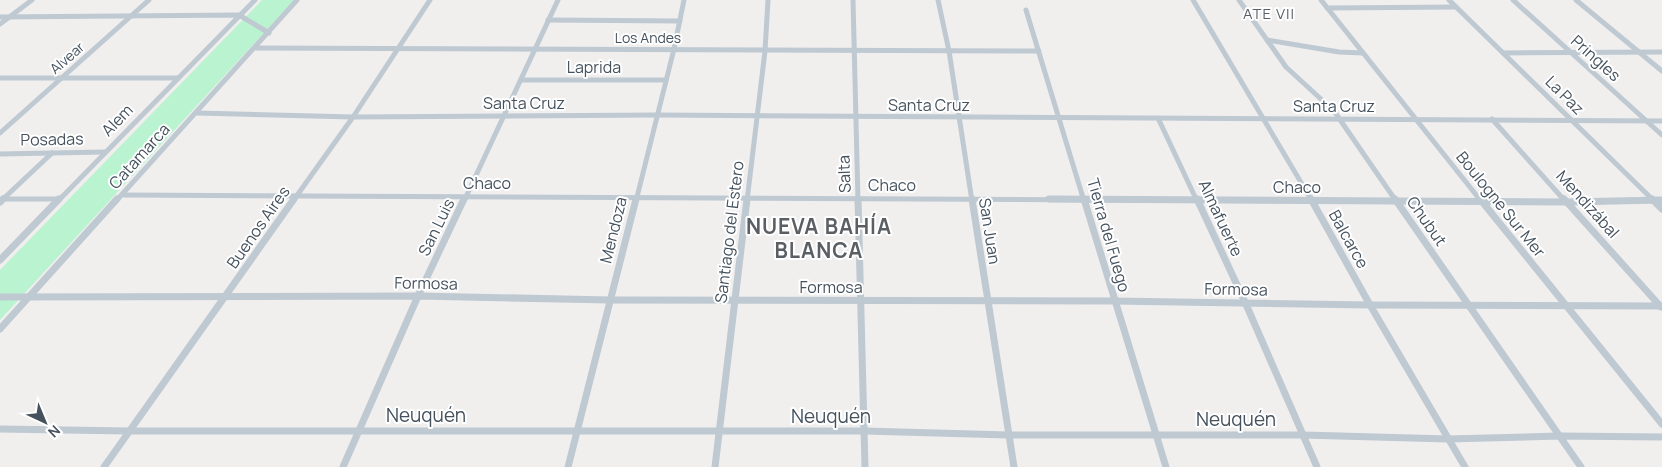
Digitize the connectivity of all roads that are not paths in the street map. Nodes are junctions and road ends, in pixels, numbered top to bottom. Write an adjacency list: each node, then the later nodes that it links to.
1 (32, 0): 23 (street)
2 (149, 0): 20 (street, Alvear)
3 (255, 0): 21 (street, Alem)
4 (298, 0): 27 (street, Catamarca)
5 (430, 0): 30 (street, Buenos Aires)
6 (558, 0): 24 (street, San Luis)
7 (684, 0): 25 (street, Mendoza)
8 (768, 0): 34 (street, Santiago del Estero)
9 (853, 0): 33 (street, Salta)
10 (938, 0): 35 (street, San Juan)
11 (1193, 0): 57 (street, Balcarce)
12 (1240, 0): 28 (street, Chubut)
13 (1321, 0): 18 (street, Boulogne Sur Mer)
14 (1449, 0): 17 (street, La Paz)
15 (1513, 0): 41 (street, Pringles)
16 (1576, 0): 37 (street)
17 (1456, 7): 18 (street); 40 (street, La Paz)
18 (1327, 8): 39 (street, Boulogne Sur Mer)
19 (1026, 10): 36 (street, Tierra del Fuego)
20 (132, 15): 21 (street); 23 (street); 43 (street, Alvear)
21 (239, 15): 27 (street); 45 (street, Alem)
22 (0, 17): 23 (street)
23 (9, 17): 26 (street)
24 (548, 20): 25 (street); 31 (street, San Luis)
25 (680, 21): 32 (street, Mendoza)
26 (0, 24)
27 (269, 33): 29 (street, Catamarca)
28 (1267, 40): 39 (street); 58 (street, Chubut)
29 (256, 48): 30 (street, Los Andes); 48 (street, Catamarca)
30 (399, 49): 31 (street, Los Andes); 52 (street, Buenos Aires)
31 (536, 49): 32 (street, Los Andes); 46 (street, San Luis)
32 (674, 49): 34 (street, Los Andes); 47 (street, Mendoza)
33 (855, 50): 34 (street, Los Andes); 35 (street, Los Andes); 53 (street, Salta)
34 (765, 51): 51 (street, Santiago del Estero)
35 (949, 51): 36 (street, Los Andes); 54 (street, San Juan)
36 (1039, 51): 55 (street, Tierra del Fuego)
37 (1640, 52): 38 (street); 41 (street); 42 (street)
38 (1662, 52)
39 (1363, 53): 59 (street, Boulogne Sur Mer)
40 (1503, 53): 41 (street); 61 (street, La Paz)
41 (1572, 53): 62 (street, Pringles)
42 (1662, 70)
43 (61, 77): 44 (street); 45 (street); 64 (street, Alvear)
44 (0, 78)
45 (178, 78): 66 (street, Alem)
46 (522, 80): 47 (street, Laprida); 49 (street, San Luis)
47 (666, 80): 50 (street, Mendoza)
48 (196, 113): 52 (street, Santa Cruz); 69 (street, Catamarca)
49 (505, 115): 50 (street, Santa Cruz); 52 (street, Santa Cruz); 71 (street, San Luis)
50 (658, 115): 51 (street, Santa Cruz); 72 (street, Mendoza)
51 (757, 116): 53 (street, Santa Cruz); 73 (street, Santiago del Estero)
52 (354, 117): 70 (street, Buenos Aires)
53 (856, 117): 54 (street, Santa Cruz); 74 (street, Salta)
54 (958, 118): 55 (street, Santa Cruz); 75 (street, San Juan)
55 (1061, 118): 56 (street, Santa Cruz); 76 (street, Tierra del Fuego)
56 (1158, 118): 57 (street, Santa Cruz); 78 (street, Almafuerte)
57 (1262, 118): 58 (street, Santa Cruz); 81 (street, Balcarce)
58 (1338, 119): 59 (street, Santa Cruz); 82 (street, Chubut)
59 (1416, 119): 60 (street, Santa Cruz); 83 (street, Boulogne Sur Mer)
60 (1492, 119): 61 (street, Santa Cruz); 85 (street, Mendizábal)
61 (1571, 120): 62 (street, Santa Cruz); 84 (street, La Paz)
62 (1648, 121): 63 (street, Santa Cruz); 65 (street, Pringles)
63 (1662, 121)
64 (0, 133)
65 (1662, 135)
66 (105, 152): 67 (street, Posadas); 77 (street, Alem)
67 (52, 153): 68 (street, Posadas); 80 (street)
68 (0, 154)
69 (123, 195): 70 (street, Chaco); 90 (street, Catamarca)
70 (297, 195): 71 (street, Chaco); 88 (street, Buenos Aires)
71 (466, 196): 72 (street, Chaco); 91 (street, San Luis)
72 (635, 197): 73 (street, Chaco); 92 (street, Mendoza)
73 (747, 197): 74 (street, Chaco); 93 (street, Santiago del Estero)
74 (859, 198): 75 (street, Chaco); 94 (street, Salta)
75 (971, 199): 76 (street, Chaco); 95 (street, San Juan)
76 (1085, 199): 78 (street, Chaco); 96 (street, Tierra del Fuego)
77 (59, 200): 80 (street); 87 (street, Alem)
78 (1198, 200): 81 (street, Chaco); 97 (street, Almafuerte)
79 (1662, 200): 84 (street, Chaco)
80 (2, 201)
81 (1312, 201): 82 (street, Chaco); 98 (street, Balcarce)
82 (1396, 201): 83 (street, Chaco); 99 (street, Chubut)
83 (1481, 201): 85 (street, Chaco); 100 (street, Boulogne Sur Mer)
84 (1654, 201): 85 (street, Chaco); 86 (street, La Paz)
85 (1568, 202): 101 (street, Mendizábal)
86 (1662, 209)
87 (0, 260)
88 (226, 295): 90 (street, Formosa); 91 (street, Formosa); 105 (street, Buenos Aires)
89 (0, 296): 90 (street, Formosa)
90 (30, 296): 102 (street, Catamarca)
91 (418, 296): 92 (street, Formosa); 106 (street, San Luis)
92 (610, 300): 93 (street, Formosa); 107 (street, Mendoza)
93 (735, 300): 94 (street, Formosa); 109 (street, Santiago del Estero)
94 (862, 300): 95 (street, Formosa); 108 (street, Salta)
95 (987, 301): 96 (street, Formosa); 111 (street, San Juan)
96 (1114, 301): 97 (street, Formosa); 110 (street, Tierra del Fuego)
97 (1245, 302): 98 (street, Formosa); 112 (street, Almafuerte)
98 (1370, 305): 99 (street, Formosa); 115 (street, Balcarce)
99 (1470, 305): 100 (street, Formosa); 113 (street, Chubut)
100 (1565, 306): 101 (street, Formosa); 103 (street, Boulogne Sur Mer)
101 (1661, 306)
102 (0, 329)
103 (1662, 424)
104 (0, 429): 105 (street, Neuquén)
105 (129, 431): 106 (street, Neuquén); 116 (street, Buenos Aires)
106 (358, 431): 107 (street, Neuquén); 117 (street, San Luis)
107 (577, 431): 109 (street, Neuquén); 118 (street, Mendoza)
108 (865, 431): 109 (street, Neuquén); 111 (street, Neuquén); 120 (street, Salta)
109 (719, 432): 119 (street, Santiago del Estero)
110 (1156, 434): 111 (street, Neuquén); 112 (street, Neuquén); 122 (street, Tierra del Fuego)
111 (1008, 435): 121 (street, San Juan)
112 (1303, 435): 115 (street, Neuquén); 123 (street, Almafuerte)
113 (1560, 436): 114 (street, Neuquén); 115 (street, Neuquén); 125 (street, Chubut)
114 (1662, 437)
115 (1448, 439): 124 (street, Balcarce)
116 (104, 467)
117 (343, 467)
118 (568, 467)
119 (715, 467)
120 (865, 467)
121 (1014, 467)
122 (1166, 467)
123 (1317, 467)
124 (1464, 467)
125 (1581, 467)

